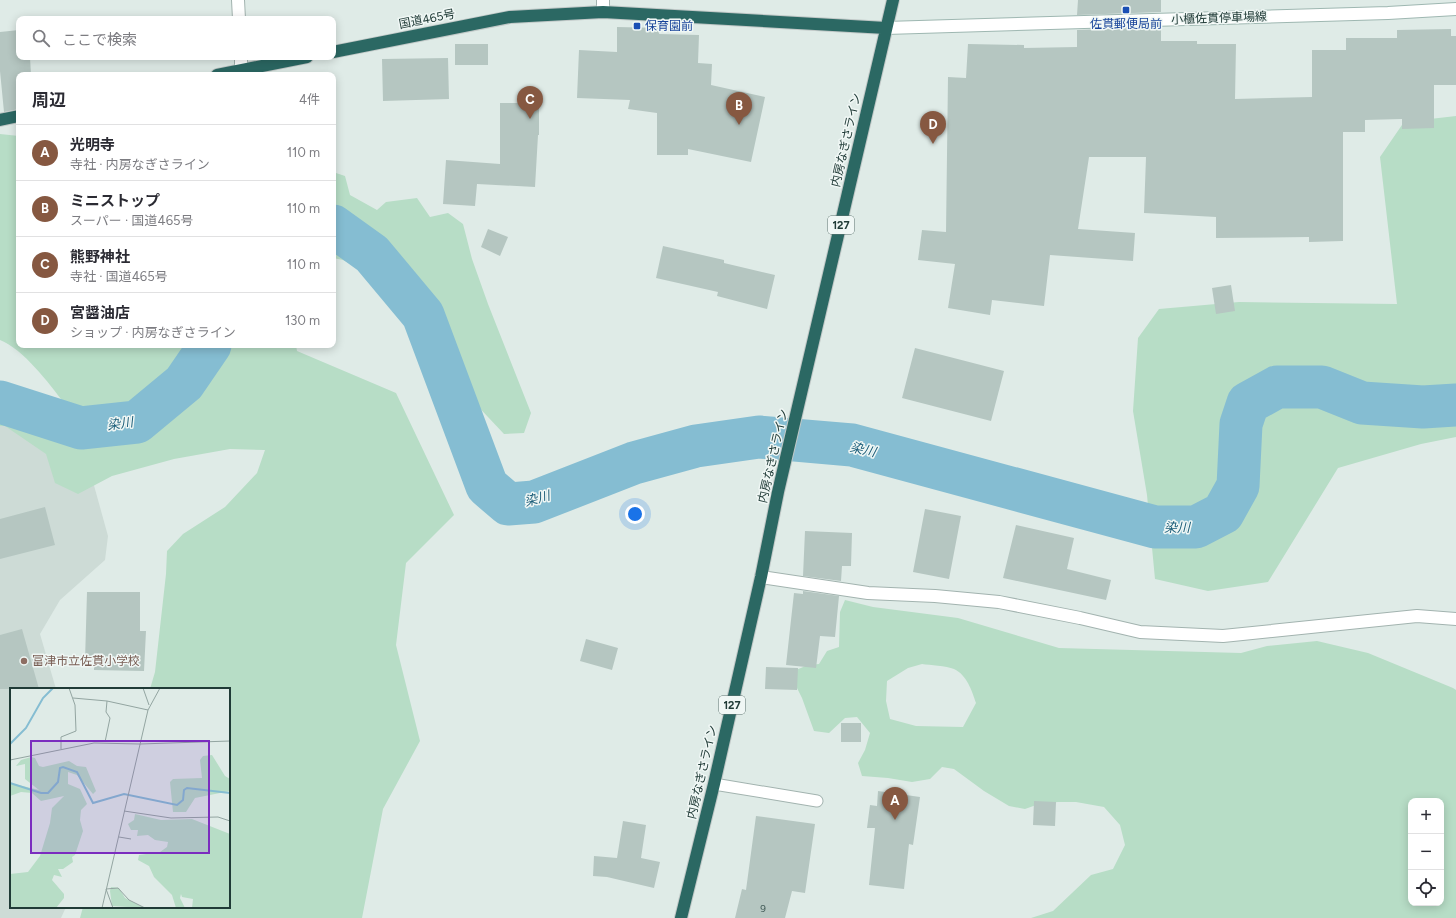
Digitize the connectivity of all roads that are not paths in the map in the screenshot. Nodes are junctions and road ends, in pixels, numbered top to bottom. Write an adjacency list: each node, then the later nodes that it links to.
1 (238, 0): 5 (street)
2 (893, 0): 6 (highway, 内房なぎさライン / 127)
3 (603, 6): 6 (highway, 国道465号); 7 (highway, 国道465号)
4 (1456, 9): 6 (street, 小櫃佐貫停車場線)
5 (239, 16)
6 (886, 28): 14 (highway, 内房なぎさライン / 127)
7 (336, 51)
8 (240, 60): 10 (street)
9 (292, 60): 10 (highway)
10 (241, 70): 11 (highway)
11 (231, 72)
12 (16, 117): 13 (highway)
13 (0, 120)
14 (761, 577): 15 (street); 16 (highway, 内房なぎさライン / 127)
15 (1456, 619)
16 (714, 784): 17 (lane); 18 (highway, 内房なぎさライン / 127)
17 (817, 801)
18 (681, 918)

